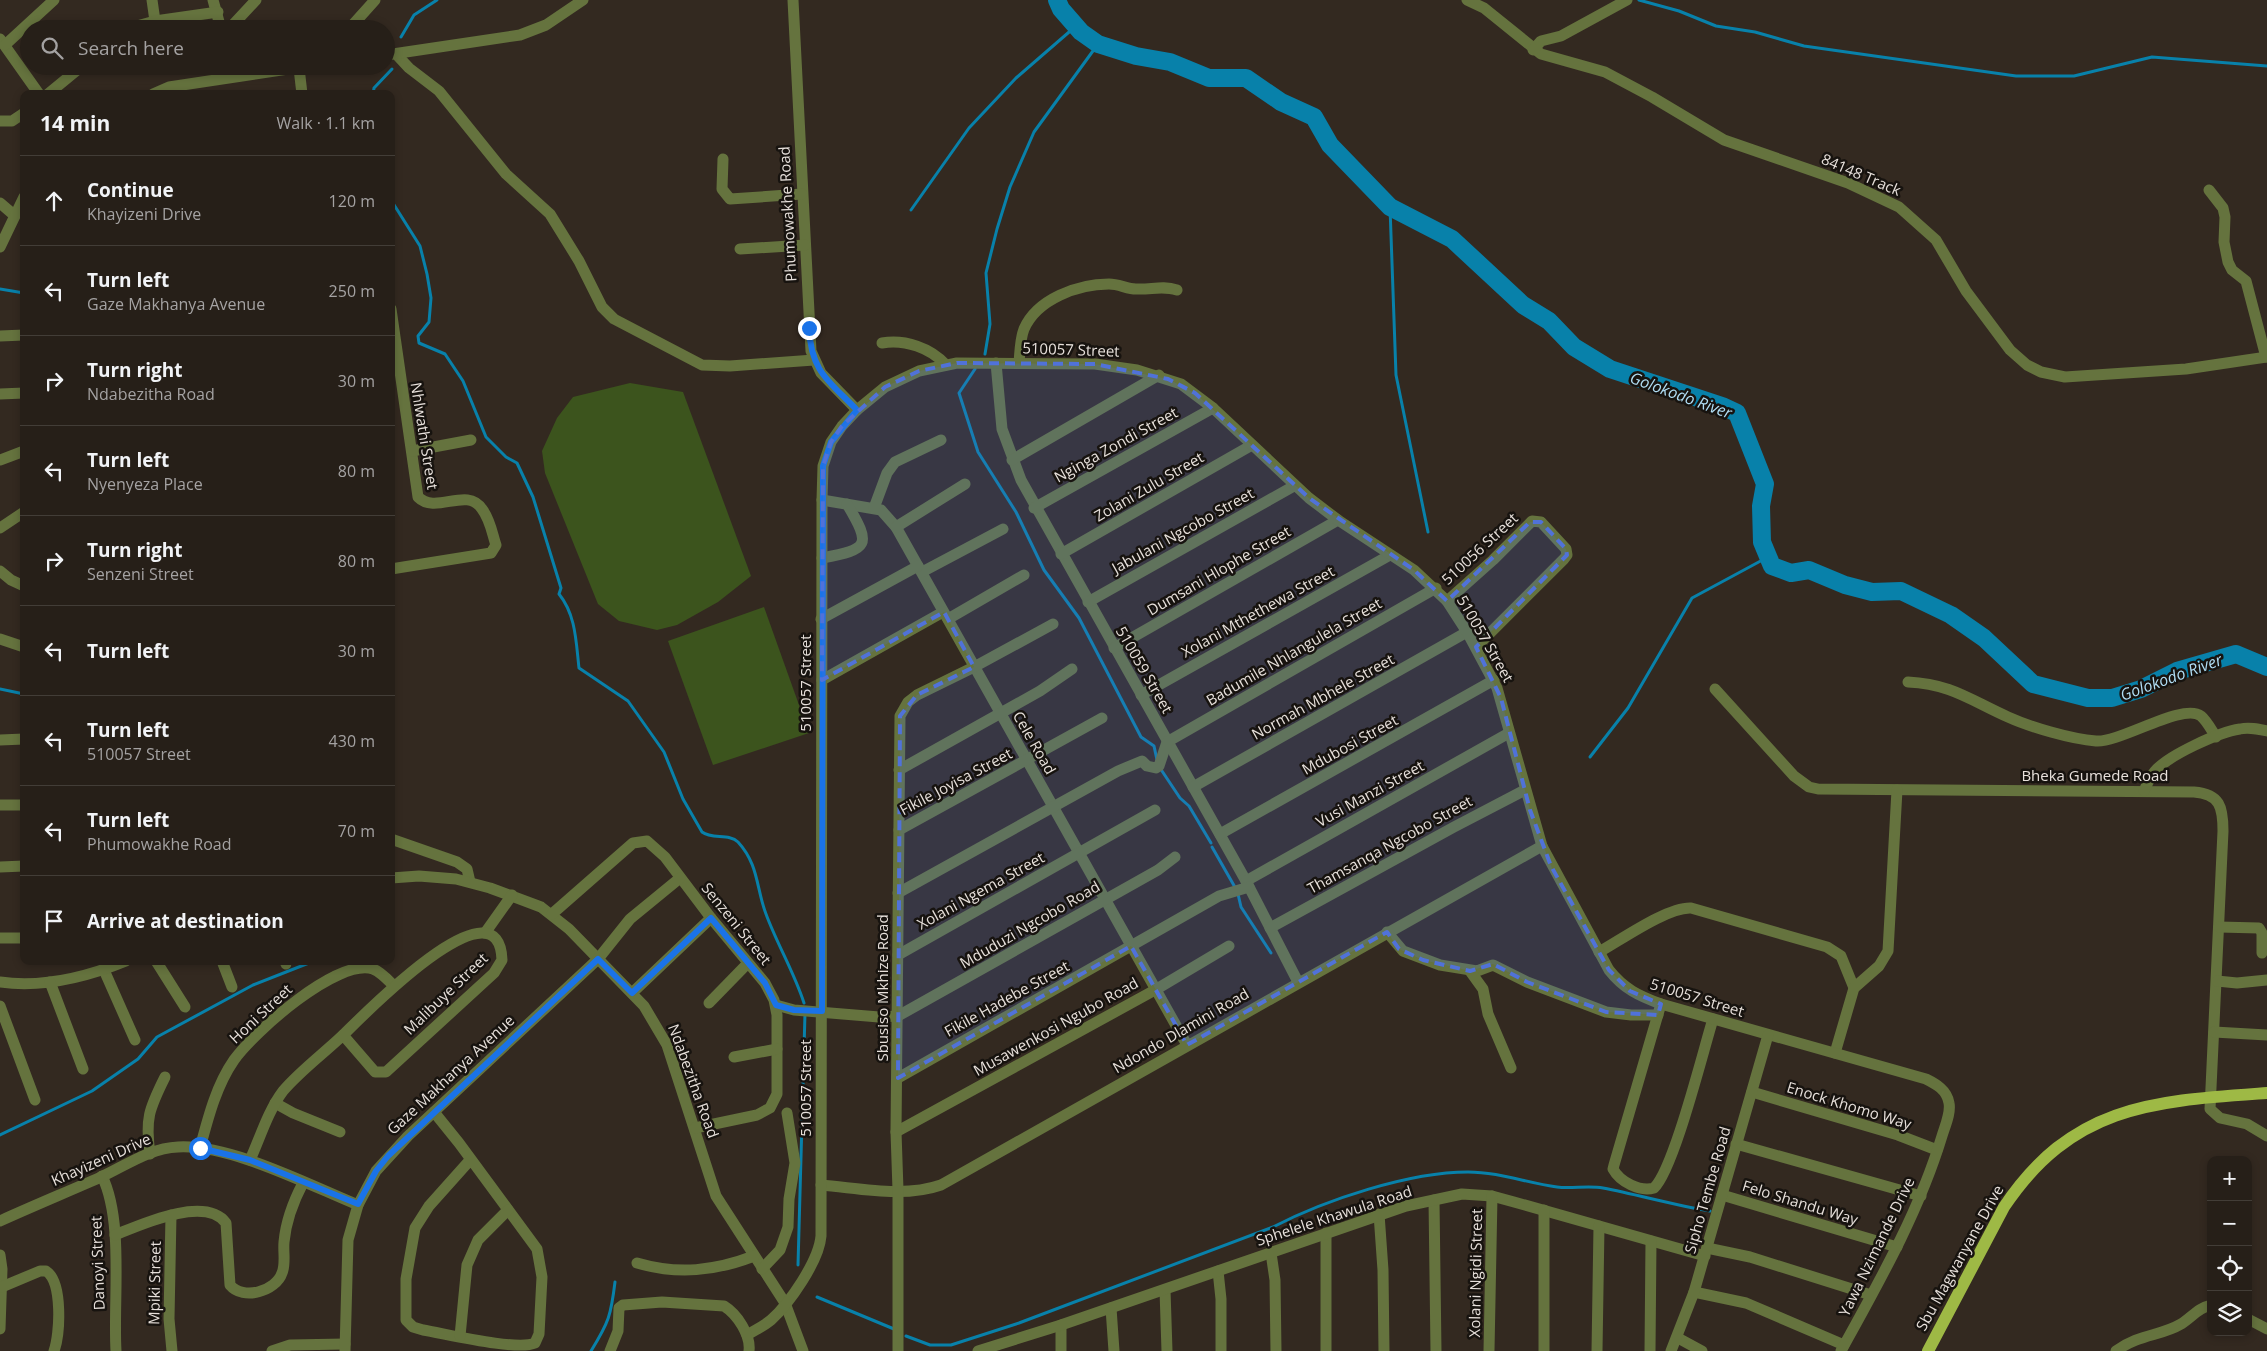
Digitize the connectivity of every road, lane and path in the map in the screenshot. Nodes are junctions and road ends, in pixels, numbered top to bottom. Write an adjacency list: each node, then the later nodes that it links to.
1 (54, 0): 11 (street)
2 (152, 0): 12 (street)
3 (213, 0): 10 (street)
4 (256, 0): 15 (street)
5 (375, 0): 16 (street)
6 (583, 0): 20 (street)
7 (792, 0): 35 (street, Phumowakhe Road)
8 (1467, 0): 19 (street, 84148 Track)
9 (1627, 0): 19 (street)
10 (218, 12): 13 (street); 14 (street)
11 (29, 20)
12 (155, 20)
13 (162, 20)
14 (219, 20)
15 (237, 20)
16 (357, 20)
17 (20, 27): 18 (street)
18 (2, 42): 22 (street)
19 (1533, 50): 47 (street, 84148 Track)
20 (395, 54)
21 (395, 58): 48 (street)
22 (20, 67)
23 (26, 75): 27 (street)
24 (71, 75): 28 (street)
25 (216, 75): 29 (street)
26 (303, 75): 30 (street)
27 (37, 90)
28 (53, 90)
29 (162, 90)
30 (302, 90)
31 (20, 116): 32 (street)
32 (0, 121)
33 (723, 159): 35 (street)
34 (2210, 190): 47 (street)
35 (802, 194): 39 (street, Phumowakhe Road)
36 (0, 203): 38 (street)
37 (20, 204): 38 (street)
38 (14, 215): 40 (street)
39 (805, 245): 41 (street); 48 (street, Phumowakhe Road)
40 (0, 247)
41 (740, 249)
42 (1177, 290): 50 (street)
43 (20, 335): 44 (street)
44 (0, 336)
45 (395, 336): 60 (street, Nhlwathi Street)
46 (882, 343): 51 (street)
47 (2266, 357)
48 (814, 360): 56 (street, Phumowakhe Road)
49 (996, 363): 50 (street, 510057 Street); 51 (street, 510057 Street); 63 (street, 510059 Street)
50 (1019, 363): 52 (street, 510057 Street)
51 (946, 365): 56 (street, 510057 Street)
52 (1159, 375): 55 (street, 510057 Street); 63 (street)
53 (0, 394): 54 (street)
54 (20, 394)
55 (1213, 408): 59 (street, 510057 Street); 69 (street, Nginga Zondi Street)
56 (857, 410): 66 (street, 510057 Street)
57 (471, 440): 60 (street)
58 (941, 440): 68 (street)
59 (1252, 445): 65 (street, 510057 Street); 75 (street, Zolani Zulu Street)
60 (412, 451): 78 (street, Nhlwathi Street)
61 (20, 452): 62 (street)
62 (0, 460)
63 (1012, 460): 69 (street, 510059 Street)
64 (966, 484): 72 (street)
65 (1294, 486): 71 (street, 510057 Street); 85 (street, Jabulani Ngcobo Street)
66 (822, 500): 67 (street); 77 (street, 510057 Street)
67 (847, 504): 68 (street); 77 (street)
68 (874, 508): 72 (street, Cele Road)
69 (1034, 508): 75 (street, 510059 Street)
70 (20, 515): 73 (street)
71 (1338, 520): 76 (street, 510057 Street); 93 (street, Dumsani Hlophe Street)
72 (896, 527): 79 (street, Cele Road)
73 (0, 528)
74 (1003, 529): 79 (street)
75 (1061, 554): 85 (street, 510059 Street)
76 (1390, 554): 83 (street, 510057 Street); 100 (street, Xolani Mthethewa Street)
77 (822, 558): 87 (street, 510057 Street)
78 (395, 568)
79 (920, 569): 86 (street, Cele Road); 87 (street)
80 (0, 571): 82 (street)
81 (1024, 576): 86 (street)
82 (20, 584)
83 (1436, 588): 84 (street, 510057 Street); 108 (street, Badumile Nhlangulela Street)
84 (1447, 601): 89 (street, 510057 Street); 92 (street, 510056 Street)
85 (1088, 602): 93 (street, 510059 Street)
86 (946, 616): 94 (street, Cele Road); 96 (street)
87 (822, 619): 96 (street, 510057 Street)
88 (1052, 624): 94 (street, Sbusiso Mkhize Road)
89 (1467, 632): 92 (street, 510057 Street); 111 (street, Normah Mbhele Street)
90 (0, 639): 91 (street)
91 (20, 646)
92 (1476, 647): 97 (street, 510057 Street)
93 (1114, 648): 100 (street, 510059 Street)
94 (974, 667): 101 (street, Cele Road); 110 (street, Sbusiso Mkhize Road)
95 (1072, 669): 101 (street)
96 (822, 680): 169 (street, 510057 Street)
97 (1494, 680): 104 (street, 510057 Street); 120 (street, Mdubosi Street)
98 (1908, 682): 105 (street)
99 (1715, 689): 113 (street, Bheka Gumede Road)
100 (1140, 696): 108 (street, 510059 Street)
101 (1000, 713): 109 (street, Cele Road); 110 (street)
102 (1102, 718): 109 (street, Fikile Joyisa Street)
103 (2267, 731): 105 (street)
104 (1509, 733): 112 (street, 510057 Street); 130 (street, Vusi Manzi Street)
105 (2216, 738): 114 (street)
106 (0, 740): 107 (street)
107 (20, 740)
108 (1168, 742): 111 (street, 510059 Street); 117 (street)
109 (1027, 760): 117 (street, Cele Road); 119 (street, Fikile Joyisa Street)
110 (899, 770): 119 (street, Sbusiso Mkhize Road)
111 (1194, 787): 120 (street, 510059 Street)
112 (1525, 790): 122 (street, 510057 Street); 137 (street, Thamsanqa Ngcobo Street)
113 (1897, 790): 114 (street, Bheka Gumede Road); 161 (street)
114 (2144, 791): 136 (street, Bheka Gumede Road)
115 (0, 805): 116 (street)
116 (20, 805)
117 (1053, 807): 123 (street, Cele Road); 131 (street)
118 (1155, 810): 123 (street)
119 (899, 830): 131 (street, Sbusiso Mkhize Road)
120 (1220, 834): 130 (street, 510059 Street)
121 (395, 840): 129 (street)
122 (1542, 846): 138 (street, Ndondo Dlamini Road); 144 (street, 510057 Street)
123 (1079, 853): 133 (street, Cele Road); 146 (street, Xolani Ngema Street)
124 (1175, 857): 133 (street, Mduduzi Ngcobo Road)
125 (0, 866): 126 (street)
126 (20, 866)
127 (395, 878): 129 (street, Ndabezitha Road)
128 (680, 878): 134 (street, Senzeni Street); 135 (street, Senzeni Street); 147 (street, Gaze Makhanya Avenue)
129 (470, 882): 132 (street, Ndabezitha Road)
130 (1248, 884): 137 (street, 510059 Street); 142 (street)
131 (898, 892): 146 (street, Sbusiso Mkhize Road)
132 (512, 895): 134 (street, Ndabezitha Road); 139 (street)
133 (1105, 899): 142 (street, Cele Road); 171 (street, Mduduzi Ngcobo Road)
134 (552, 914): 147 (street, Ndabezitha Road)
135 (711, 918): 148 (street, Senzeni Street); 163 (street)
136 (2219, 927): 145 (street); 155 (street, Bheka Gumede Road)
137 (1270, 928): 158 (street, 510059 Street)
138 (1387, 932): 153 (street); 158 (street, Ndondo Dlamini Road)
139 (485, 934): 159 (street, Malibuye Street); 174 (street, Malibuye Street)
140 (0, 938): 141 (street)
141 (20, 938)
142 (1131, 946): 162 (street, Cele Road); 185 (street, Fikile Hadebe Street)
143 (1229, 946): 162 (street, Musawenkosi Ngubo Road)
144 (1599, 952): 161 (street); 165 (street, 510057 Street)
145 (2262, 953)
146 (898, 955): 171 (street, Sbusiso Mkhize Road)
147 (598, 959): 163 (street, Ndabezitha Road); 192 (street, Gaze Makhanya Avenue)
148 (748, 964): 164 (street); 166 (street, Senzeni Street)
149 (116, 965): 152 (street)
150 (159, 965): 168 (street)
151 (224, 965): 160 (street)
152 (104, 970): 157 (street); 177 (street)
153 (1470, 971): 170 (street); 182 (street)
154 (2267, 980): 155 (street)
155 (2217, 981): 173 (street, Bheka Gumede Road)
156 (0, 982): 157 (street)
157 (50, 982): 183 (street)
158 (1298, 982): 178 (street, Ndondo Dlamini Road)
159 (394, 986): 174 (street, Malibuye Street); 199 (street, Honi Street)
160 (232, 987)
161 (1854, 988): 180 (street)
162 (1155, 990): 178 (street, Cele Road); 196 (street, Musawenkosi Ngubo Road)
163 (632, 993): 194 (street, Ndabezitha Road)
164 (709, 1003)
165 (1661, 1004): 170 (street); 172 (street, 510057 Street)
166 (776, 1005): 169 (street); 179 (street, Senzeni Street)
167 (0, 1006): 190 (street)
168 (185, 1007)
169 (822, 1011): 171 (street); 206 (street, 510057 Street)
170 (1658, 1015): 172 (street)
171 (898, 1016): 185 (street, Sbusiso Mkhize Road)
172 (1713, 1019): 175 (street, 510057 Street)
173 (2214, 1032): 176 (street); 189 (street, Bheka Gumede Road)
174 (343, 1035): 191 (street, Malibuye Street)
175 (1768, 1035): 180 (street, 510057 Street); 186 (street, Sipho Tembe Road)
176 (2267, 1035)
177 (135, 1040)
178 (1187, 1046): 207 (street, Ndondo Dlamini Road)
179 (777, 1049): 181 (street); 194 (street, Senzeni Street)
180 (1835, 1053): 188 (street, 510057 Street)
181 (734, 1057)
182 (1512, 1068)
183 (83, 1069)
184 (164, 1077): 201 (street)
185 (898, 1078): 196 (street, Sbusiso Mkhize Road)
186 (1752, 1092): 198 (street, Sipho Tembe Road); 200 (street, Enock Khomo Way)
187 (2267, 1093): 189 (main road, Sbu Magwanyane Drive)
188 (1947, 1096): 200 (street, Yawa Nzimande Drive)
189 (2210, 1097): 197 (street); 270 (main road, Sbu Magwanyane Drive)
190 (35, 1100)
191 (275, 1103): 195 (street); 203 (street, Malibuye Street)
192 (434, 1112): 202 (street); 212 (street, Gaze Makhanya Avenue)
193 (787, 1113): 228 (street)
194 (694, 1128): 226 (street, Ndabezitha Road)
195 (340, 1132)
196 (896, 1132): 207 (street, Sbusiso Mkhize Road)
197 (2267, 1136)
198 (1736, 1144): 208 (street, Sipho Tembe Road); 210 (street)
199 (200, 1148): 201 (street, Khayizeni Drive); 203 (street, Khayizeni Drive)
200 (1937, 1150): 210 (street, Yawa Nzimande Drive)
201 (150, 1154): 204 (street, Khayizeni Drive)
202 (471, 1159): 213 (street); 242 (street)
203 (250, 1160): 205 (street, Khayizeni Drive)
204 (102, 1176): 217 (street, Khayizeni Drive); 220 (street, Danoyi Street)
205 (303, 1182): 212 (street, Khayizeni Drive); 216 (street)
206 (821, 1185): 207 (street, Ndondo Dlamini Road); 234 (street, 510057 Street)
207 (898, 1190): 254 (street, Sbusiso Mkhize Road)
208 (1722, 1195): 222 (street, Felo Shandu Way); 223 (street, Sipho Tembe Road)
209 (1492, 1196): 211 (street, Sphelele Khawula Road); 214 (street, Sphelele Khawula Road); 264 (street, Xolani Ngidi Street)
210 (1921, 1196): 222 (street, Yawa Nzimande Drive)
211 (1434, 1200): 215 (street, Sphelele Khawula Road); 263 (street)
212 (358, 1204): 244 (street, Gaze Makhanya Avenue)
213 (508, 1210): 242 (street); 242 (street)
214 (1544, 1210): 218 (street, Sphelele Khawula Road); 265 (street)
215 (1379, 1214): 219 (street, Sphelele Khawula Road); 262 (street)
216 (171, 1215): 220 (street); 249 (street, Mpiki Street)
217 (0, 1221)
218 (1600, 1226): 221 (street, Sphelele Khawula Road); 266 (street)
219 (1326, 1233): 224 (street, Sphelele Khawula Road); 261 (street)
220 (115, 1235): 248 (street, Danoyi Street)
221 (1651, 1241): 223 (street, Sphelele Khawula Road); 267 (street)
222 (1897, 1247): 233 (street, Yawa Nzimande Drive)
223 (1706, 1252): 232 (street, Sipho Tembe Road); 233 (street, Sphelele Khawula Road)
224 (1271, 1253): 229 (street, Sphelele Khawula Road); 260 (street)
225 (0, 1255): 230 (street)
226 (754, 1256): 227 (street); 228 (street, Ndabezitha Road)
227 (637, 1264)
228 (762, 1269): 234 (street, Ndabezitha Road)
229 (1218, 1271): 231 (street, Sphelele Khawula Road); 259 (street)
230 (2, 1287): 239 (street); 247 (street)
231 (1165, 1290): 236 (street, Sphelele Khawula Road); 258 (street)
232 (1694, 1292): 243 (street, Sipho Tembe Road); 246 (street)
233 (1871, 1295): 246 (street, Yawa Nzimande Drive)
234 (785, 1303): 241 (street, 510057 Street); 253 (street, Ndabezitha Road)
235 (2207, 1306): 271 (street)
236 (1111, 1308): 238 (street, Sphelele Khawula Road); 257 (street)
237 (2252, 1321): 240 (street)
238 (1061, 1325): 245 (street, Sphelele Khawula Road); 256 (street)
239 (0, 1329)
240 (2267, 1329)
241 (747, 1335): 251 (street); 252 (street)
242 (460, 1336)
243 (1678, 1338): 268 (street, Sipho Tembe Road); 269 (street)
244 (345, 1347): 250 (street)
245 (1006, 1347): 255 (street, Sphelele Khawula Road)
246 (1842, 1348)
247 (54, 1351)
248 (116, 1351)
249 (172, 1351)
250 (272, 1351)
251 (610, 1351)
252 (749, 1351)
253 (803, 1351)
254 (898, 1351)
255 (978, 1351)
256 (1061, 1351)
257 (1114, 1351)
258 (1168, 1351)
259 (1221, 1351)
260 (1276, 1351)
261 (1326, 1351)
262 (1384, 1351)
263 (1436, 1351)
264 (1490, 1351)
265 (1544, 1351)
266 (1597, 1351)
267 (1650, 1351)
268 (1671, 1351)
269 (1702, 1351)
270 (1928, 1351)
271 (2116, 1351)

